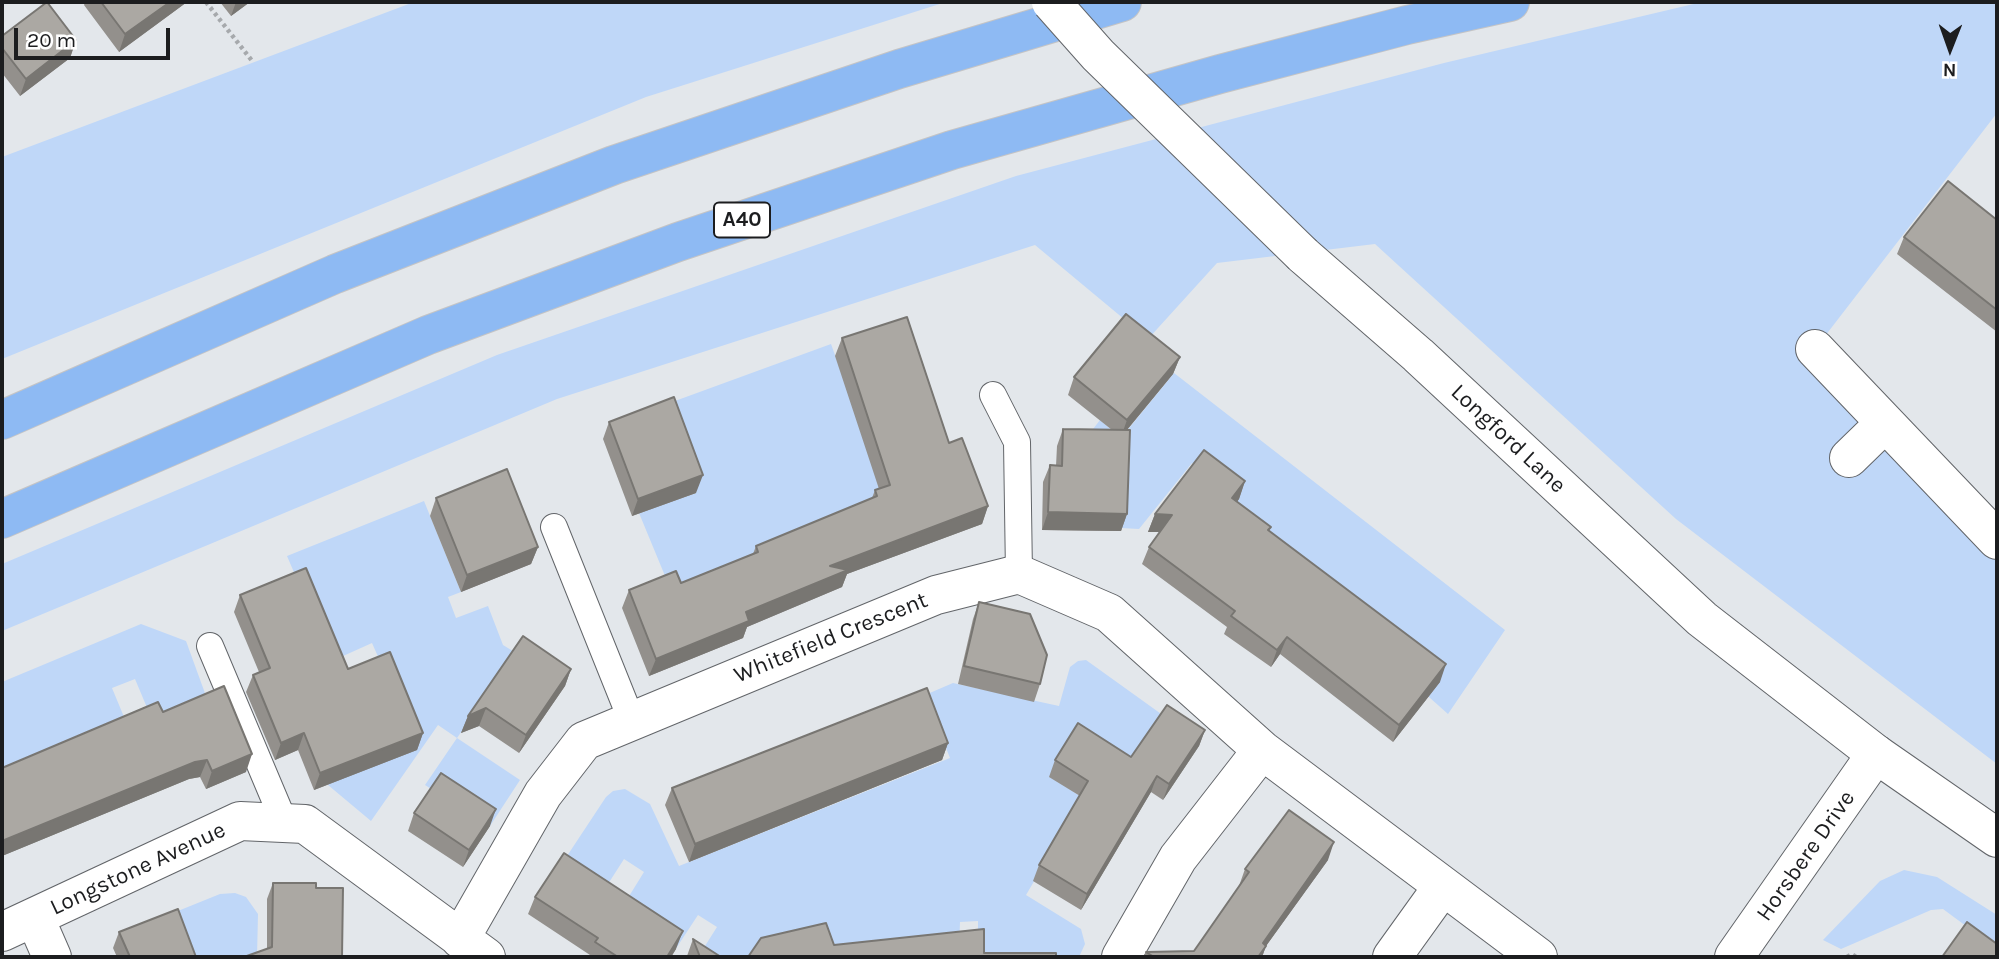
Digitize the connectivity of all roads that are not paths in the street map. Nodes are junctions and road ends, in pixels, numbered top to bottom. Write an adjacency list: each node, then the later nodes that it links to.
1 (1051, 2): 16 (street, Longford Lane, bridge)
2 (1122, 2): 6 (highway)
3 (1510, 2): 9 (highway, A40)
4 (1815, 349): 7 (street)
5 (992, 395): 12 (lane)
6 (2, 420)
7 (1885, 423): 8 (street); 11 (street)
8 (1849, 458)
9 (2, 519)
10 (554, 527): 14 (lane)
11 (1997, 540)
12 (1019, 574): 14 (street, Whitefield Crescent); 15 (street)
13 (210, 646): 17 (lane)
14 (631, 719): 21 (street, Whitefield Crescent)
15 (1262, 750): 19 (street); 23 (street)
16 (1876, 754): 18 (street, Longford Lane); 26 (street, Horsbere Drive)
17 (285, 824): 20 (street, Longstone Avenue); 21 (street, Longstone Avenue)
18 (1997, 838)
19 (1443, 886): 24 (street); 25 (street)
20 (18, 925): 22 (street)
21 (473, 948)
22 (52, 957)
23 (1121, 957)
24 (1392, 957)
25 (1538, 957)
26 (1734, 957)

